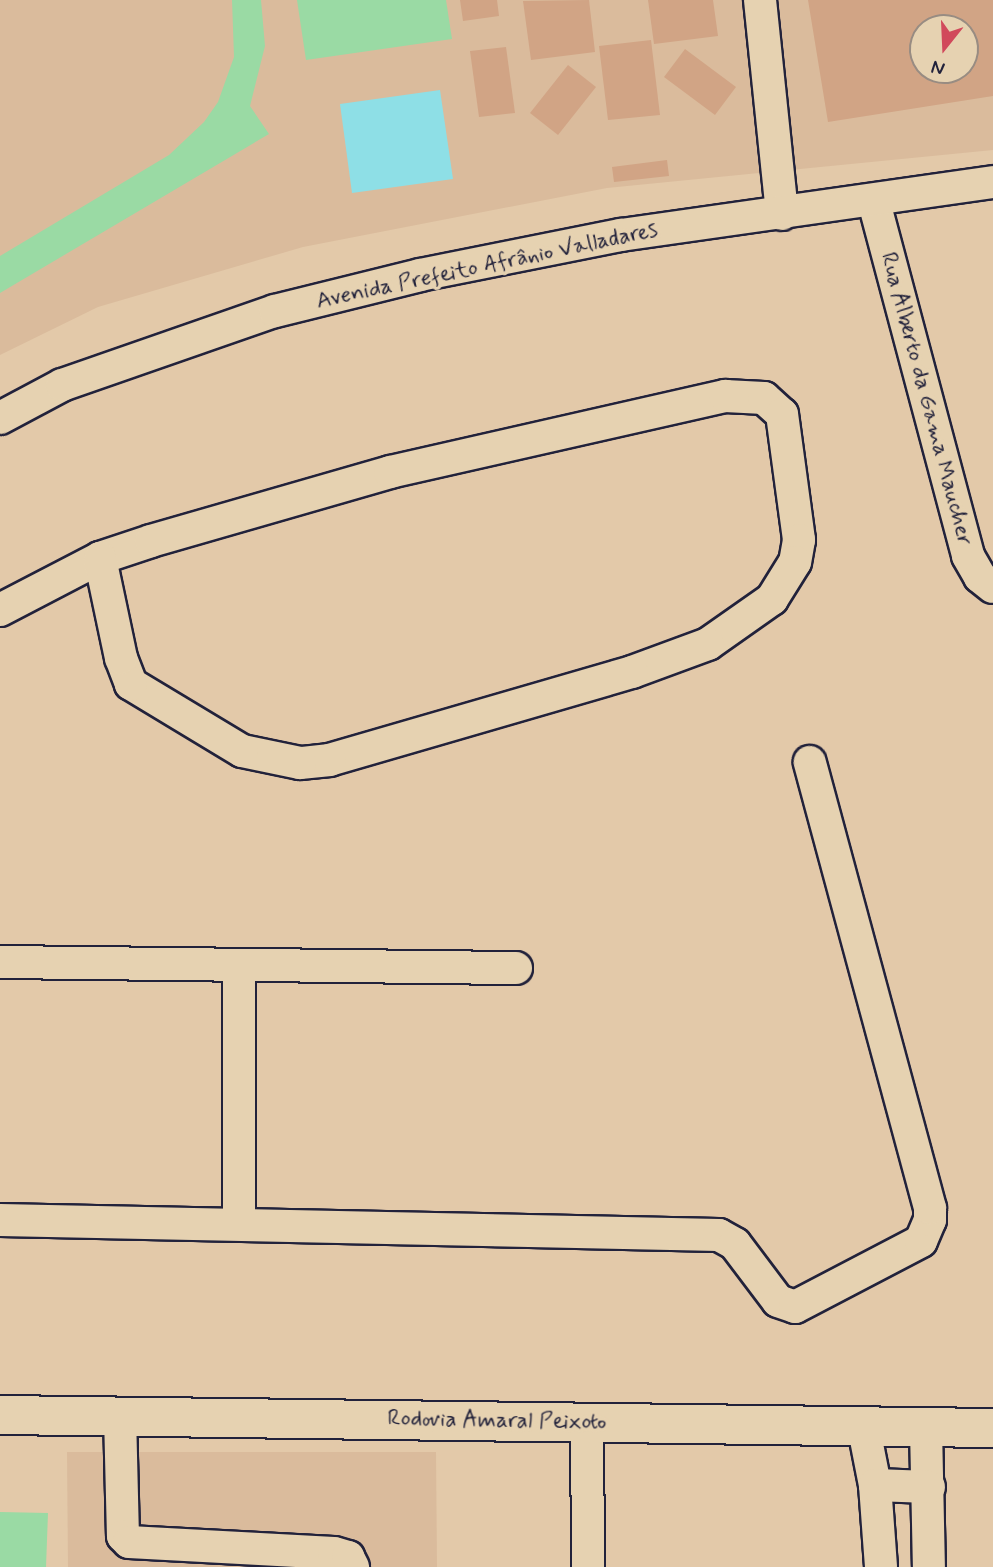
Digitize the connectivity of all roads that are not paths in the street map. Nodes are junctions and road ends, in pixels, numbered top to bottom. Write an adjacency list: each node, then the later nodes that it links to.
1 (760, 0): 4 (street)
2 (993, 182): 3 (street, Avenida Prefeito Afrânio Valladares)
3 (874, 202): 4 (street, Avenida Prefeito Afrânio Valladares); 7 (street, Rua Alberto da Gama Maucher)
4 (782, 214): 5 (street, Avenida Prefeito Afrânio Valladares)
5 (0, 418)
6 (100, 558): 6 (street); 8 (street)
7 (993, 587)
8 (0, 610)
9 (810, 762): 14 (street)
10 (0, 962): 11 (street)
11 (239, 965): 12 (street); 14 (street)
12 (516, 968)
13 (0, 1220): 14 (street)
14 (239, 1223)
15 (0, 1415): 16 (highway, Rodovia Amaral Peixoto)
16 (120, 1415): 17 (highway, Rodovia Amaral Peixoto); 23 (street)
17 (587, 1422): 18 (highway, Rodovia Amaral Peixoto); 24 (street)
18 (863, 1424): 19 (highway, Rodovia Amaral Peixoto); 21 (street)
19 (926, 1428): 20 (highway, Rodovia Amaral Peixoto); 22 (street)
20 (993, 1428)
21 (875, 1485): 22 (street); 25 (street)
22 (929, 1487): 26 (street)
23 (353, 1567)
24 (588, 1567)
25 (881, 1567)
26 (929, 1567)

